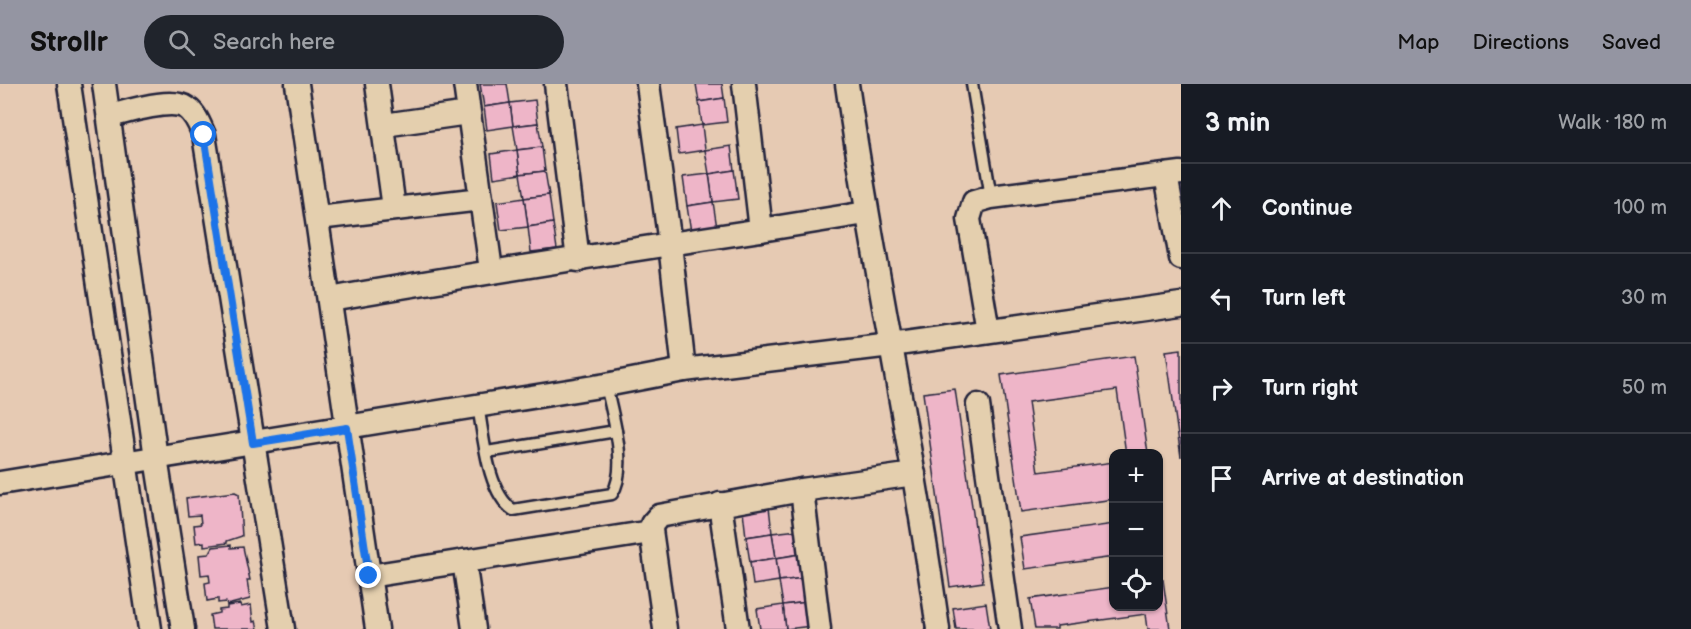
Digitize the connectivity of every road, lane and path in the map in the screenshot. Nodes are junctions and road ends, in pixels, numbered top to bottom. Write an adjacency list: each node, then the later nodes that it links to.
1 (69, 84): 38 (street)
2 (104, 84): 12 (street)
3 (297, 84): 19 (street)
4 (377, 84): 13 (street)
5 (465, 84): 11 (street)
6 (556, 84): 23 (street)
7 (648, 84): 21 (street)
8 (744, 84): 20 (street)
9 (848, 84): 18 (street)
10 (972, 84): 15 (lane)
11 (468, 113): 13 (street); 16 (street)
12 (109, 116): 35 (street); 37 (street)
13 (384, 125): 17 (street)
14 (1174, 174): 15 (street); 22 (street)
15 (991, 197): 27 (street)
16 (480, 199): 17 (street); 24 (street)
17 (394, 208): 19 (street)
18 (866, 213): 20 (street); 28 (street)
19 (318, 218): 25 (street)
20 (761, 230): 21 (street)
21 (670, 244): 23 (street); 29 (street)
22 (1181, 258)
23 (578, 260): 24 (street)
24 (491, 270): 25 (street)
25 (330, 299): 33 (street)
26 (1181, 304): 27 (street)
27 (988, 331): 28 (street)
28 (891, 345): 29 (street); 39 (street)
29 (684, 370): 30 (street)
30 (606, 385): 32 (street); 34 (lane)
31 (978, 405): 55 (street)
32 (478, 406): 33 (street); 36 (lane)
33 (347, 428): 35 (street); 45 (street)
34 (616, 431): 36 (lane); 36 (lane)
35 (253, 443): 37 (street); 48 (street)
36 (488, 452)
37 (156, 458): 38 (street); 47 (street)
38 (124, 462): 40 (street); 46 (street)
39 (914, 474): 41 (street); 54 (street)
40 (0, 483)
41 (802, 490): 42 (street); 53 (street)
42 (720, 504): 43 (street); 52 (street)
43 (651, 532): 44 (street); 51 (street)
44 (464, 561): 45 (street); 50 (street)
45 (369, 576): 49 (street)
46 (150, 629)
47 (183, 629)
48 (283, 629)
49 (377, 629)
50 (474, 629)
51 (665, 629)
52 (738, 629)
53 (819, 629)
54 (938, 629)
55 (1010, 629)

